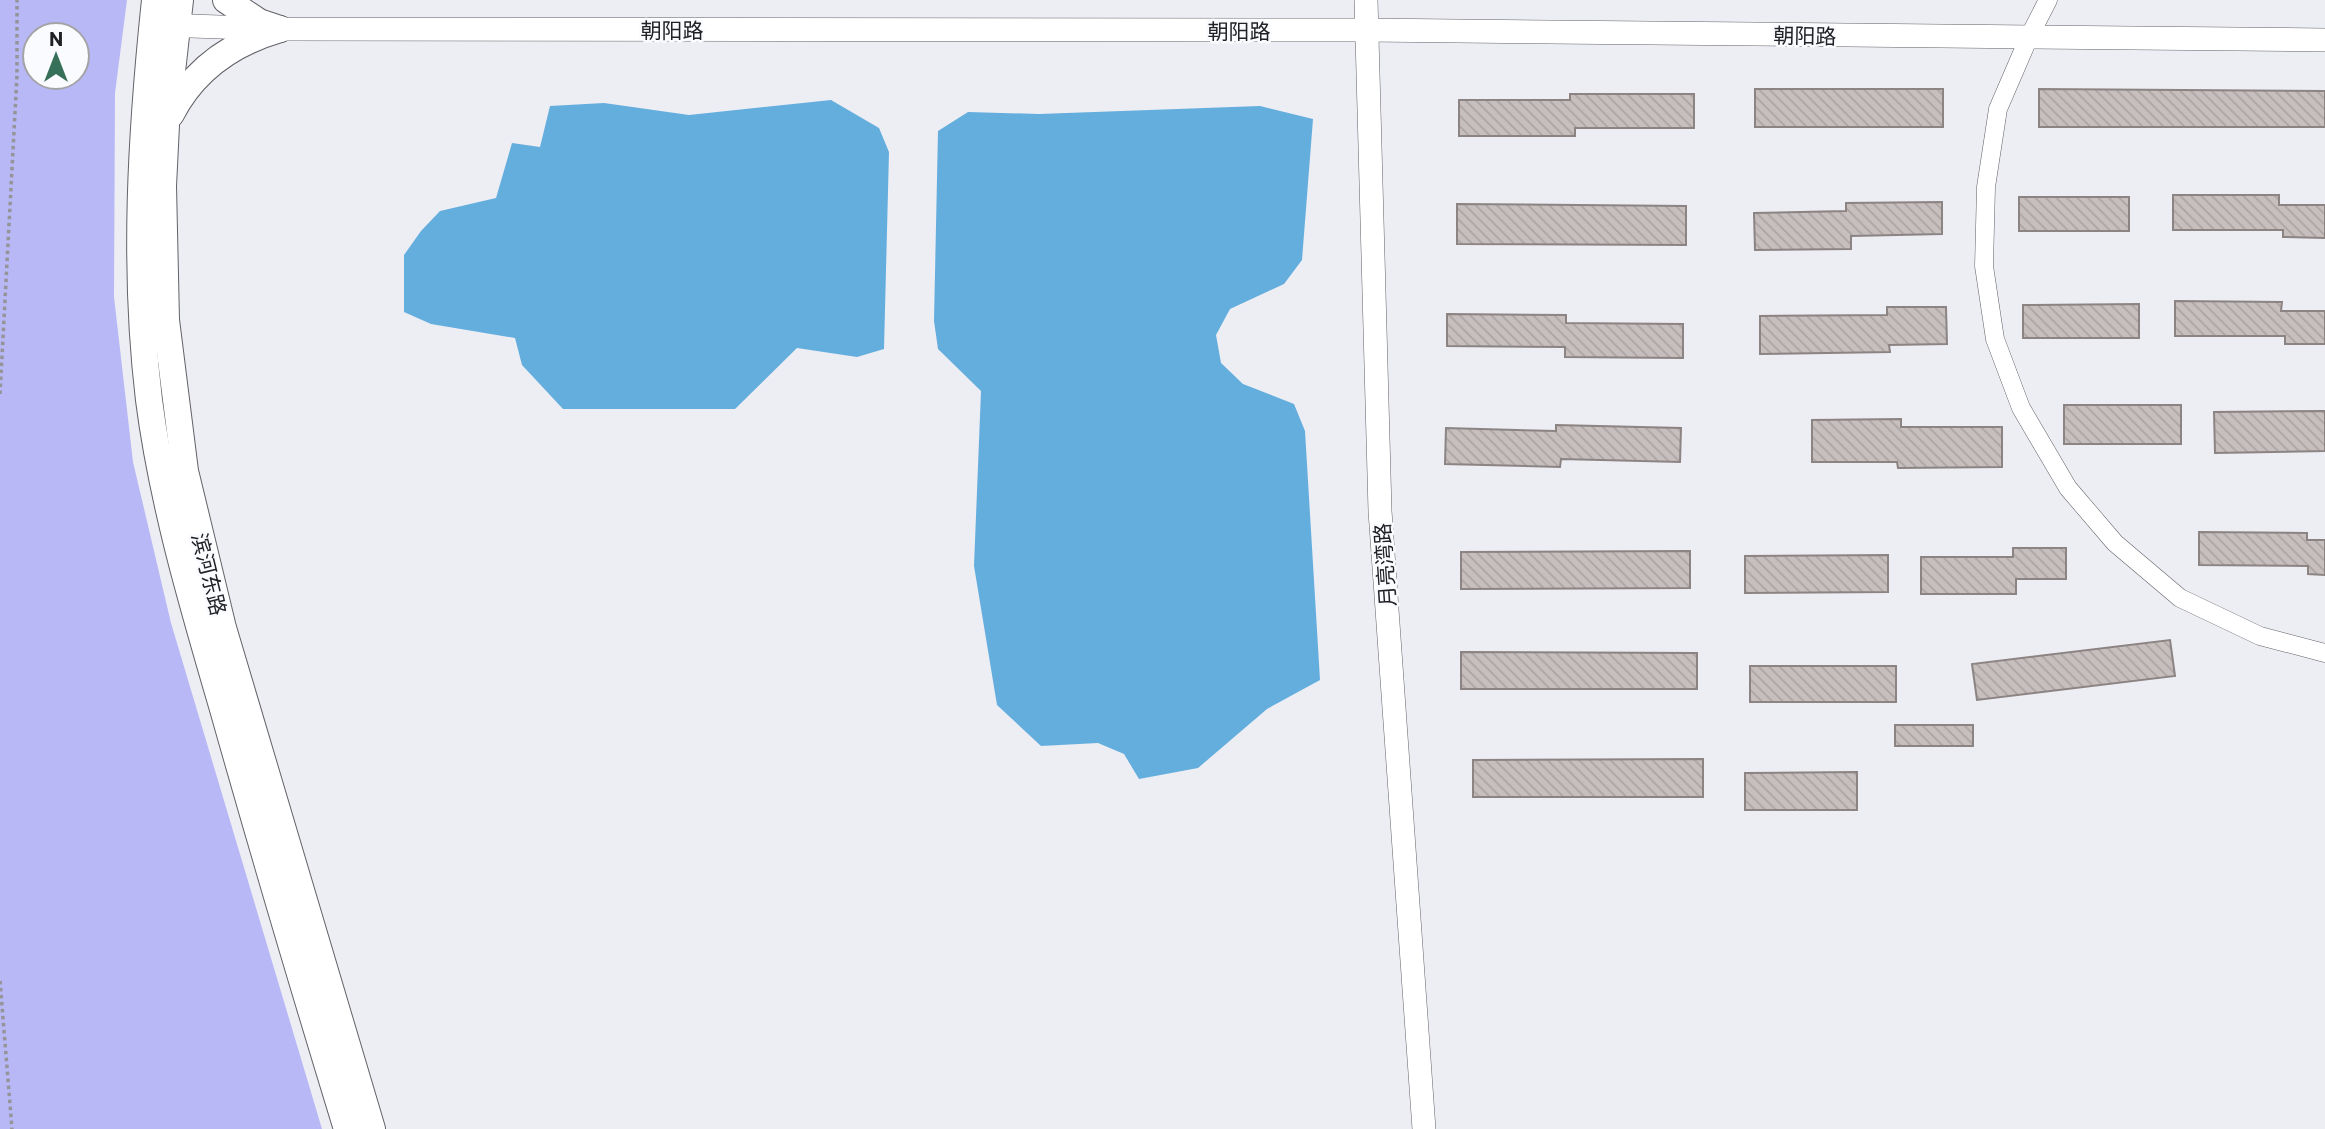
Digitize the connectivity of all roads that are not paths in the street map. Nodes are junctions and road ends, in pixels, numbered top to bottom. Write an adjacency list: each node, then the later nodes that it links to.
1 (226, 0): 5 (main road)
2 (1366, 0): 6 (street, 月亮湾路)
3 (2049, 0): 7 (street)
4 (166, 12): 5 (street, 朝阳路); 9 (main road, 滨河东路); 11 (main road, 滨河东路)
5 (280, 29): 6 (street, 朝阳路); 9 (main road)
6 (1367, 30): 7 (street, 朝阳路); 13 (street, 月亮湾路)
7 (2029, 37): 8 (street, 朝阳路); 10 (street)
8 (2325, 40)
9 (166, 125): 12 (main road, 滨河东路)
10 (2325, 653)
11 (346, 1129)
12 (372, 1129)
13 (1424, 1129)

